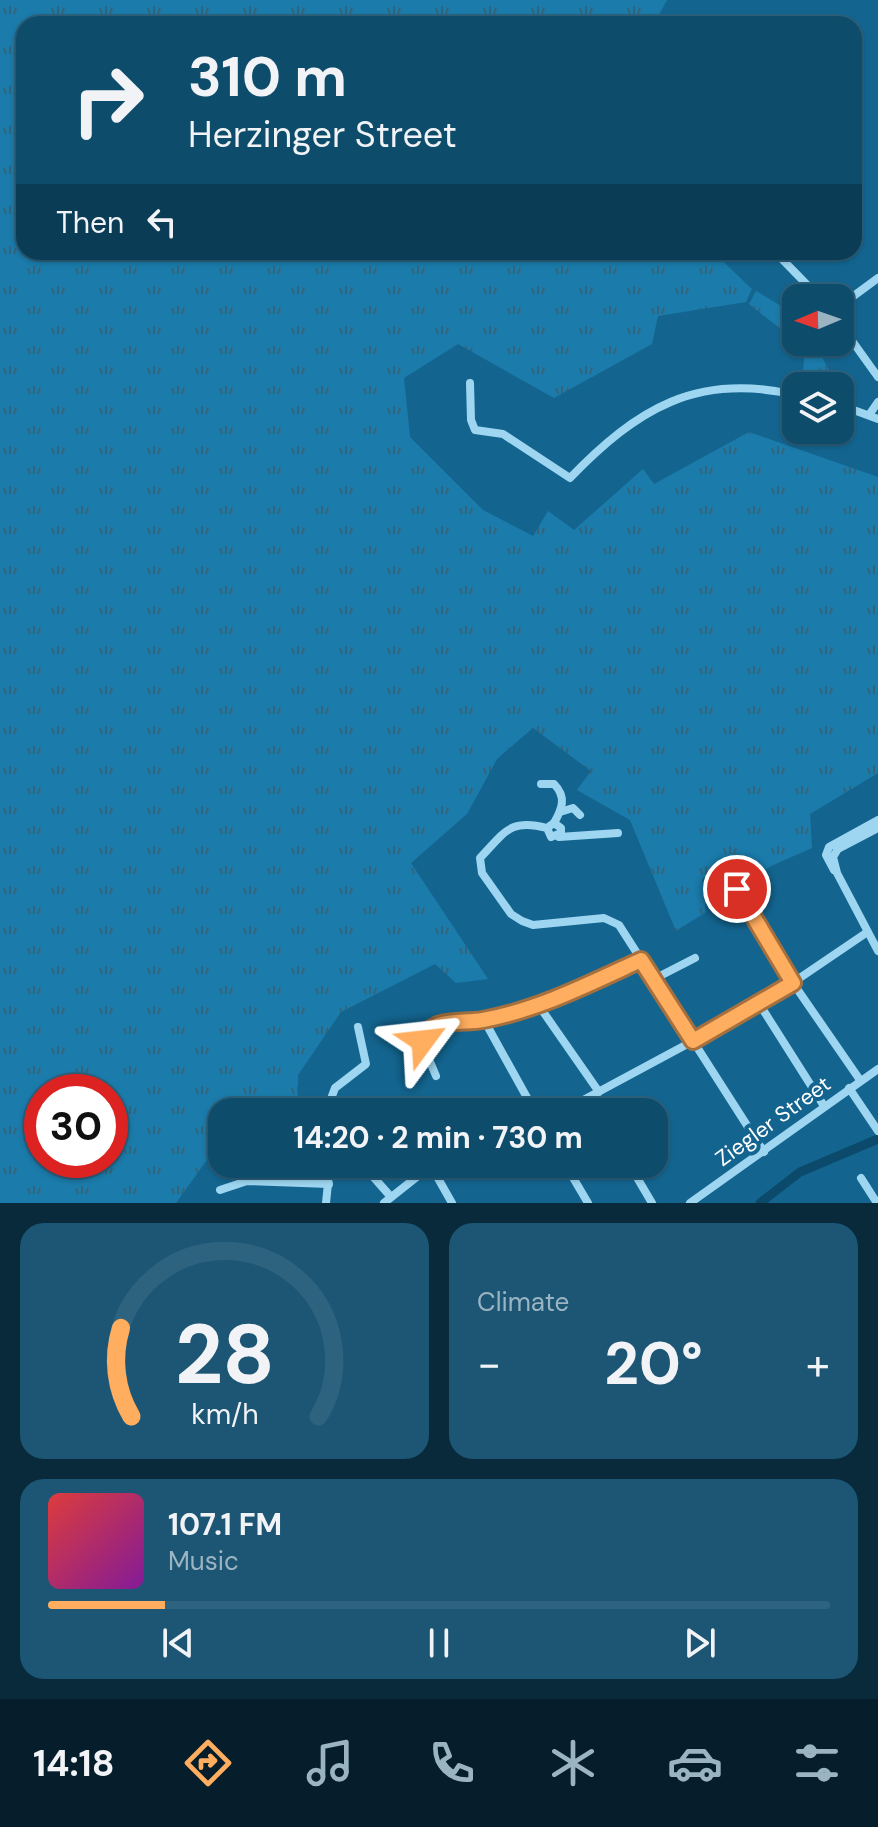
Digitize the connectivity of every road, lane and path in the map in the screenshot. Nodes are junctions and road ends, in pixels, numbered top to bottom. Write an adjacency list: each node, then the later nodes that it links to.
1 (783, 260): 3 (street)
2 (878, 278): 4 (street)
3 (806, 284)
4 (854, 296)
5 (854, 344): 6 (street)
6 (878, 377)
7 (470, 383): 8 (street)
8 (782, 393)
9 (878, 402): 11 (street)
10 (854, 410): 11 (street)
11 (873, 417)
12 (541, 784): 13 (street)
13 (560, 812): 14 (street); 16 (street)
14 (580, 815)
15 (878, 820): 19 (street)
16 (550, 826): 18 (street); 24 (street)
17 (878, 828): 19 (street)
18 (618, 833)
19 (837, 873): 21 (street)
20 (737, 889): 26 (street)
21 (866, 933): 22 (street); 26 (street)
22 (878, 951)
23 (695, 958): 25 (street)
24 (641, 960): 25 (street); 27 (street)
25 (654, 979): 31 (street)
26 (793, 983): 28 (street); 34 (street)
27 (537, 1003): 29 (street); 36 (street)
28 (760, 1005): 31 (street); 40 (street)
29 (484, 1020): 33 (street); 39 (street)
30 (358, 1027): 38 (street)
31 (693, 1041): 36 (street); 42 (street)
32 (878, 1069): 34 (street, Ziegler Street)
33 (436, 1076)
34 (860, 1080): 35 (street, Ziegler Street)
35 (849, 1088): 40 (street, Ziegler Street); 41 (street)
36 (599, 1092): 37 (street)
37 (590, 1097)
38 (331, 1098)
39 (527, 1098)
40 (824, 1106): 42 (street, Ziegler Street)
41 (878, 1131)
42 (764, 1152): 57 (street, Ziegler Street)
43 (329, 1178): 50 (street)
44 (373, 1178): 52 (street)
45 (415, 1178): 52 (street)
46 (439, 1178): 54 (street)
47 (573, 1178): 55 (street)
48 (637, 1178): 56 (street)
49 (861, 1178): 58 (street)
50 (329, 1184): 51 (street); 53 (street)
51 (220, 1190)
52 (387, 1200)
53 (326, 1203)
54 (452, 1203)
55 (588, 1203)
56 (652, 1203)
57 (690, 1203)
58 (877, 1203)

